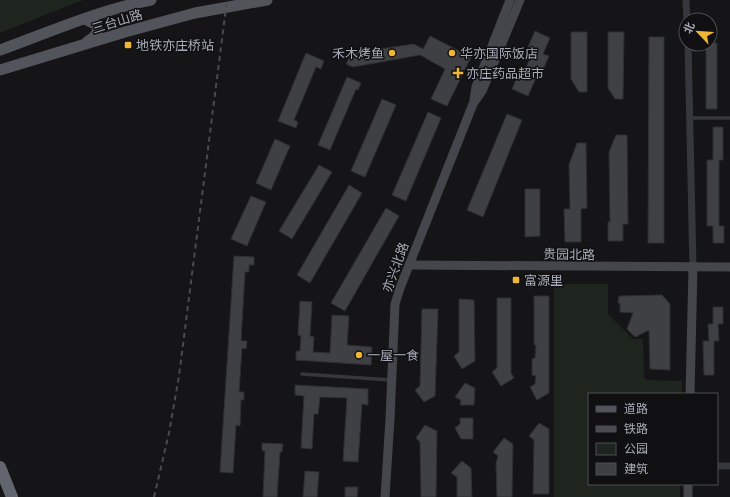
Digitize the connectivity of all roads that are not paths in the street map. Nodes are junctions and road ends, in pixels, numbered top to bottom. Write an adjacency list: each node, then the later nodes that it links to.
1 (152, 0): 7 (main road, 三台山路)
2 (267, 0): 8 (main road, 三台山路)
3 (510, 0): 12 (street, 亦兴北路)
4 (520, 0): 12 (street, 亦兴北路)
5 (686, 0): 6 (street)
6 (687, 12)
7 (85, 19): 8 (main road); 9 (main road, 三台山路)
8 (79, 47): 11 (main road, 三台山路)
9 (0, 50)
10 (688, 52): 13 (street)
11 (0, 70)
12 (474, 104): 15 (street, 亦兴北路)
13 (691, 118): 14 (lane); 17 (street)
14 (730, 118)
15 (409, 265): 17 (street, 贵园北路); 19 (street, 亦兴北路)
16 (730, 267): 17 (street, 贵园北路)
17 (693, 268): 20 (street)
18 (302, 374): 19 (lane)
19 (392, 380): 28 (street, 亦兴北路)
20 (690, 393)
21 (718, 466): 22 (street)
22 (730, 466)
23 (0, 468): 27 (highway)
24 (0, 485): 26 (highway)
25 (688, 485): 29 (street)
26 (6, 497)
27 (12, 497)
28 (385, 497)
29 (688, 497)

